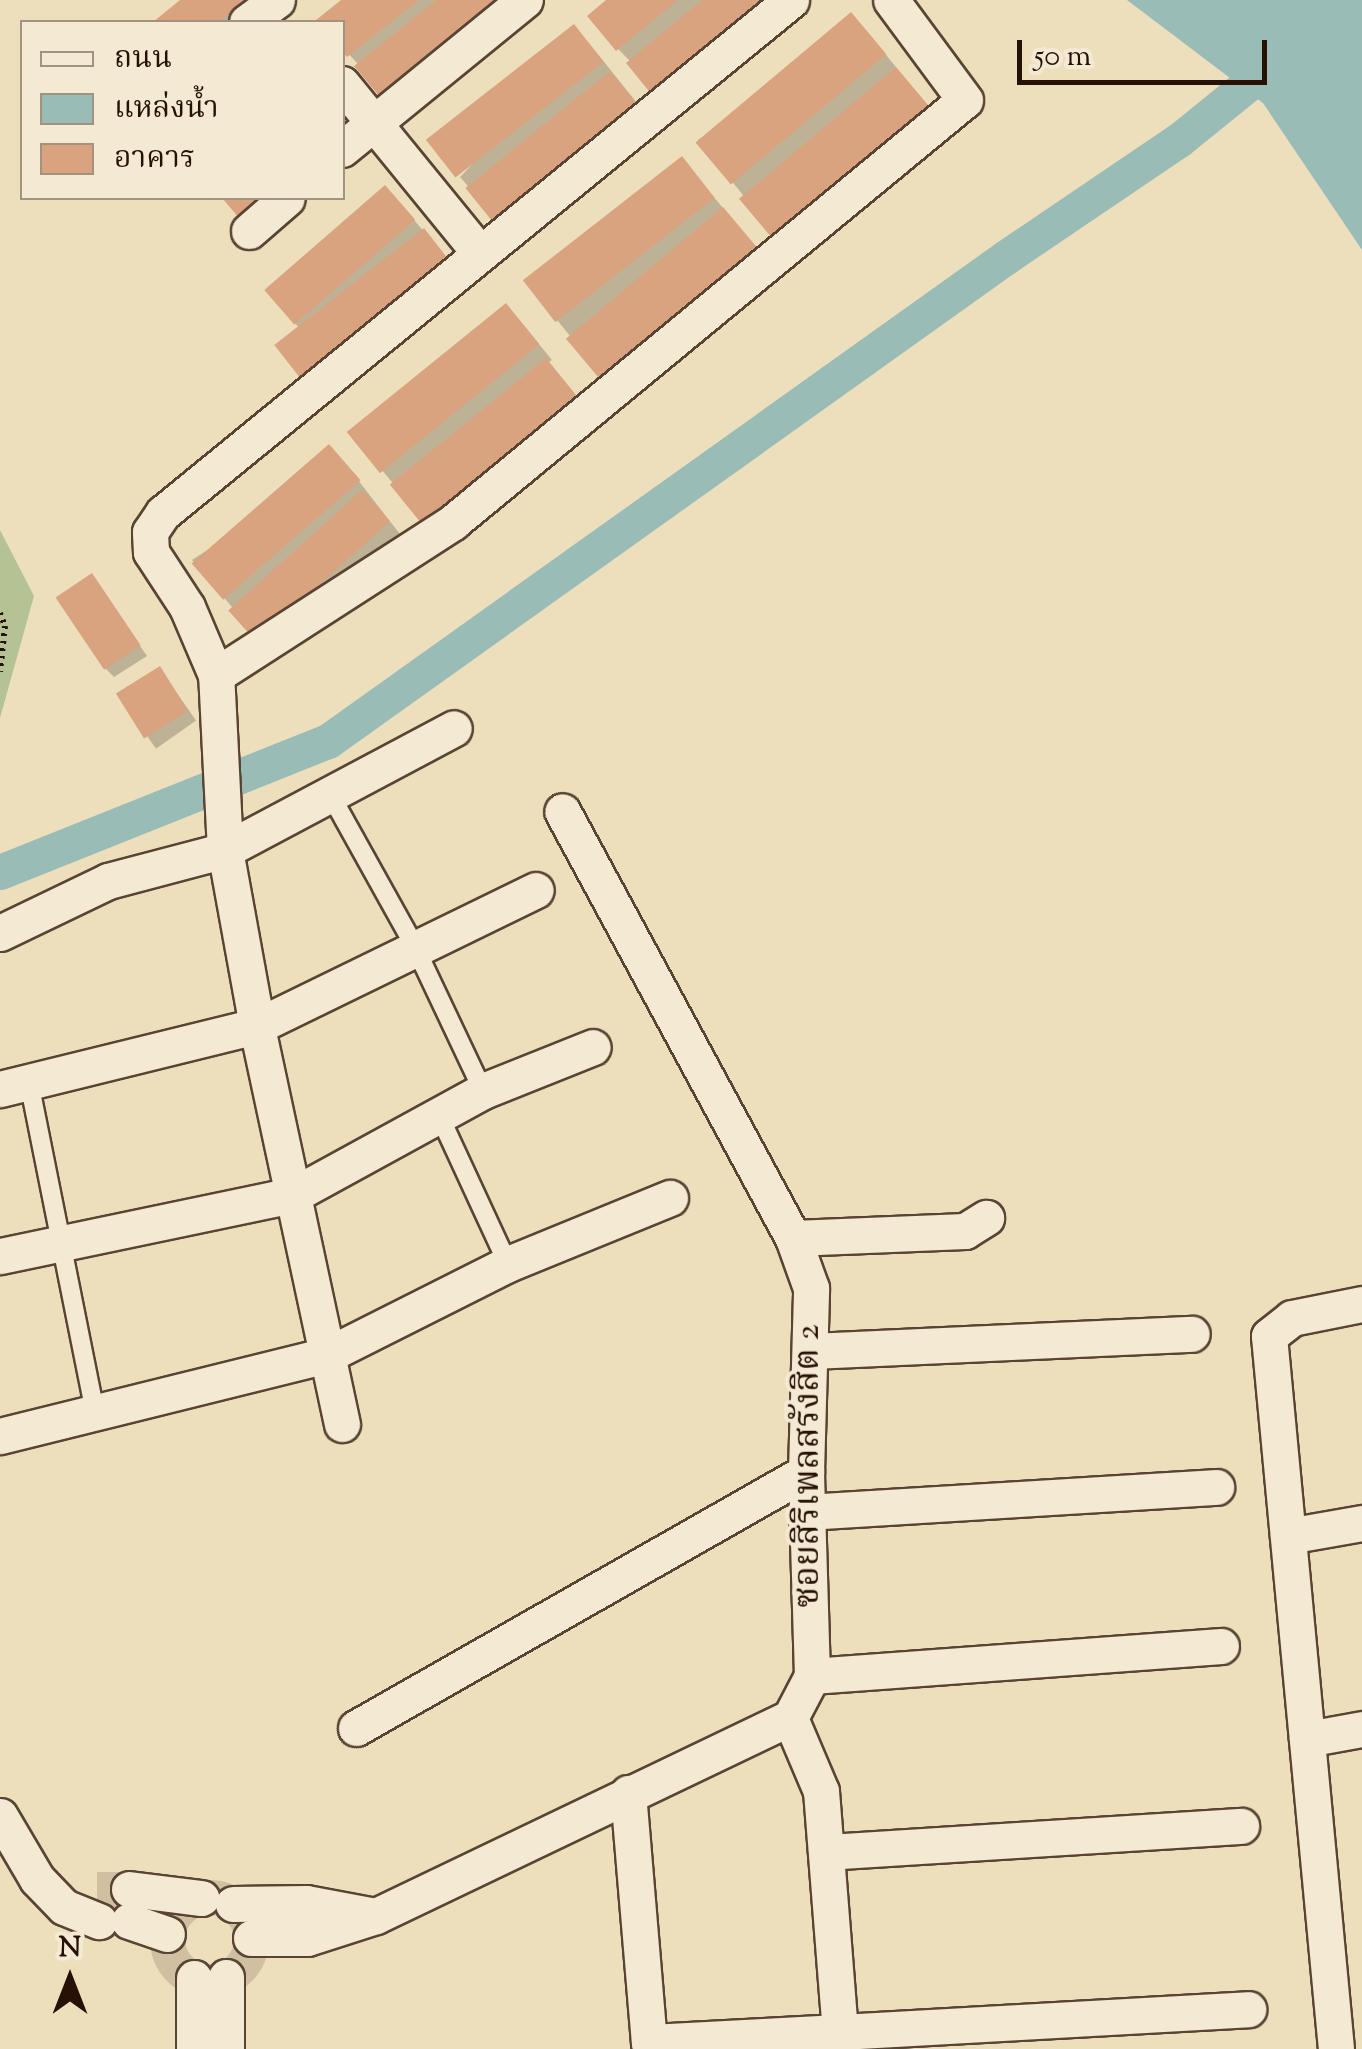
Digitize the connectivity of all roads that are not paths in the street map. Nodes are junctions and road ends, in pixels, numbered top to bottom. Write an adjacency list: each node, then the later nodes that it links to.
1 (525, 0): 7 (street)
2 (791, 0): 11 (street)
3 (891, 0): 12 (street)
4 (276, 1): 5 (street)
5 (250, 20)
6 (345, 88): 7 (street)
7 (373, 122): 8 (street); 11 (street)
8 (345, 146)
9 (285, 200): 10 (street)
10 (248, 231)
11 (480, 254): 12 (street)
12 (216, 675): 16 (street)
13 (454, 728): 14 (street)
14 (330, 794): 16 (street); 19 (lane)
15 (562, 810): 28 (street, ซอยสิริเพลสรังสิต 2)
16 (225, 850): 18 (street); 20 (street)
17 (536, 890): 19 (street)
18 (0, 933)
19 (414, 947): 20 (street); 23 (lane)
20 (257, 1026): 22 (street); 25 (street)
21 (593, 1047): 23 (street)
22 (15, 1086): 29 (lane)
23 (484, 1091): 24 (street)
24 (439, 1115): 25 (street); 31 (lane)
25 (293, 1195): 29 (street); 35 (street)
26 (670, 1198): 31 (street)
27 (986, 1218): 28 (street)
28 (793, 1238): 34 (street, ซอยสิริเพลสรังสิต 2)
29 (62, 1243): 30 (street); 36 (lane)
30 (0, 1256)
31 (508, 1264): 35 (street)
32 (1362, 1304): 43 (street)
33 (1192, 1334): 34 (street)
34 (812, 1350): 39 (street, ซอยสิริเพลสรังสิต 2)
35 (327, 1355): 36 (street); 37 (street)
36 (94, 1413): 38 (street)
37 (342, 1424)
38 (0, 1436)
39 (806, 1472): 41 (street, ซอยสิริเพลสรังสิต 2); 47 (street)
40 (1216, 1487): 41 (street)
41 (807, 1512): 45 (street, ซอยสิริเพลสรังสิต 2)
42 (1362, 1523): 43 (street)
43 (1288, 1536): 49 (street)
44 (1221, 1646): 45 (street)
45 (812, 1676): 46 (street, ซอยสิริเพลสรังสิต 2)
46 (790, 1718): 50 (street); 53 (street)
47 (356, 1728)
48 (1362, 1730): 49 (street)
49 (1307, 1740): 58 (street)
50 (628, 1793): 55 (street); 60 (street)
51 (0, 1816): 54 (street)
52 (1241, 1826): 53 (street)
53 (826, 1852): 60 (street)
54 (114, 1905): 55 (street); 56 (street)
55 (376, 1916): 57 (street)
56 (167, 1934)
57 (251, 1938)
58 (1346, 1982): 61 (street)
59 (1248, 2010): 60 (street)
60 (840, 2032)
61 (1336, 2043)
62 (194, 2049): 63 (street)
63 (226, 2049)

